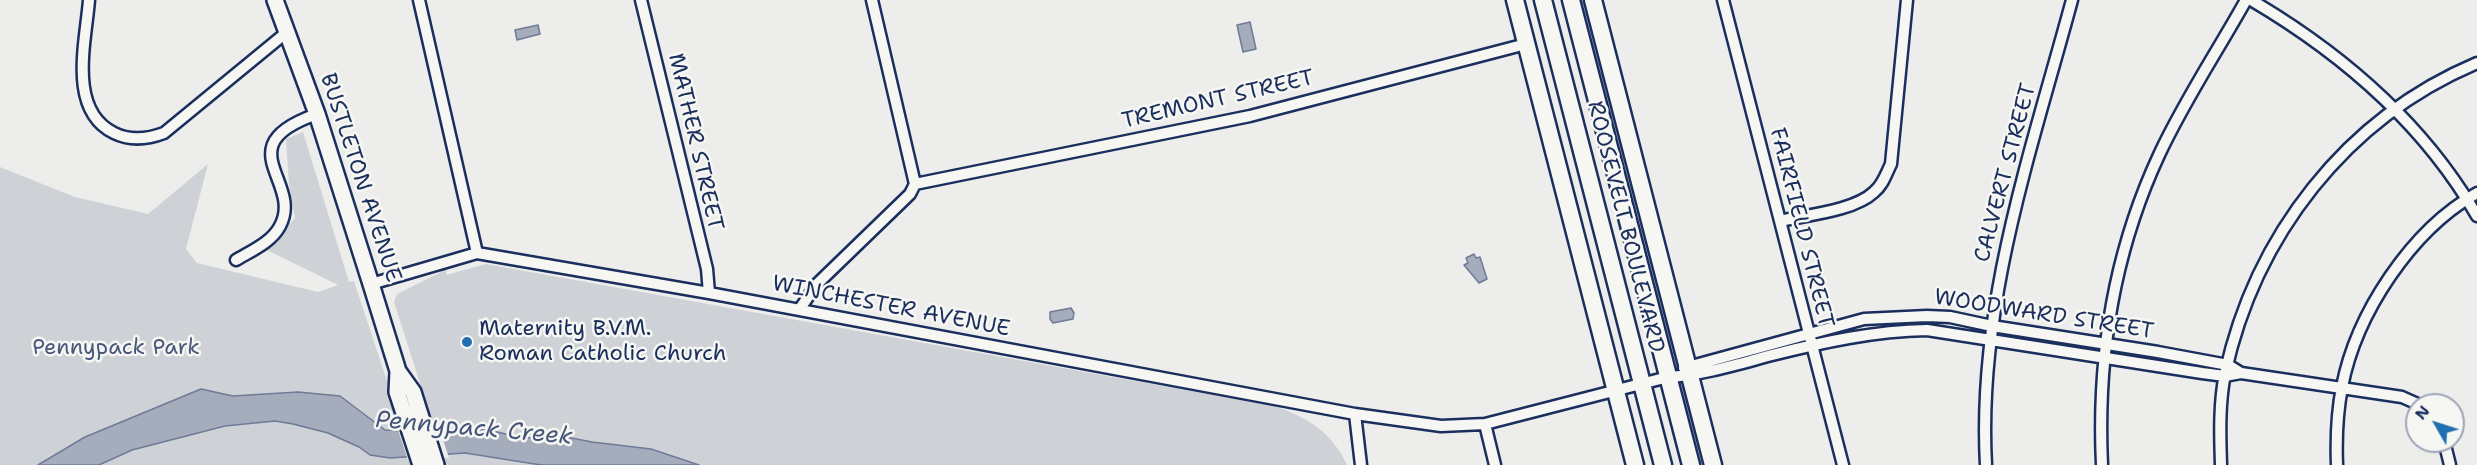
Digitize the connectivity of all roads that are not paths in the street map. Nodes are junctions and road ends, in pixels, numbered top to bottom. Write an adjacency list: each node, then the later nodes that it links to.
1 (89, 0): 15 (street)
2 (275, 0): 15 (main road, BUSTLETON AVENUE)
3 (419, 0): 24 (street)
4 (641, 0): 27 (street, MATHER STREET)
5 (872, 0): 20 (street)
6 (1515, 0): 16 (highway)
7 (1543, 0): 37 (highway, ROOSEVELT BOULEVARD)
8 (1571, 0): 36 (highway, ROOSEVELT BOULEVARD)
9 (1593, 0): 34 (highway, ROOSEVELT BOULEVARD)
10 (1723, 0): 23 (street, FAIRFIELD STREET)
11 (1907, 0): 23 (street)
12 (2072, 0): 29 (street, CALVERT STREET)
13 (2246, 0): 32 (street)
14 (2251, 0): 18 (street)
15 (287, 32): 19 (main road, BUSTLETON AVENUE)
16 (1526, 44): 20 (street, TREMONT STREET); 39 (highway)
17 (2477, 63): 18 (street)
18 (2394, 109): 21 (street); 35 (street)
19 (317, 114): 25 (street); 26 (main road, BUSTLETON AVENUE)
20 (915, 184): 28 (street)
21 (2472, 196): 22 (street); 38 (street)
22 (2477, 216)
23 (1780, 221): 30 (street, FAIRFIELD STREET)
24 (477, 253): 26 (street, WINCHESTER AVENUE); 27 (street, WINCHESTER AVENUE)
25 (236, 260)
26 (371, 284): 40 (main road, BUSTLETON AVENUE)
27 (709, 293): 28 (street, WINCHESTER AVENUE)
28 (799, 310): 42 (street, WINCHESTER AVENUE)
29 (1992, 326): 30 (street, WOODWARD STREET); 31 (street, CALVERT STREET); 32 (street, WOODWARD STREET)
30 (1810, 340): 31 (street, WOODWARD STREET); 34 (street, WOODWARD STREET); 52 (street, FAIRFIELD STREET)
31 (1990, 340): 33 (street, WOODWARD STREET); 53 (street, CALVERT STREET)
32 (2106, 344): 33 (street); 35 (street, WOODWARD STREET)
33 (2104, 357): 35 (street, WOODWARD STREET); 54 (street)
34 (1688, 371): 36 (street, WOODWARD STREET); 51 (highway, ROOSEVELT BOULEVARD)
35 (2226, 371): 38 (street, WOODWARD STREET); 55 (street)
36 (1668, 377): 37 (street, WOODWARD STREET); 50 (highway, ROOSEVELT BOULEVARD)
37 (1642, 383): 39 (street, WOODWARD STREET); 49 (highway, ROOSEVELT BOULEVARD)
38 (2342, 387): 41 (street, WOODWARD STREET); 56 (street)
39 (1616, 390): 43 (street, WOODWARD STREET); 48 (highway)
40 (405, 392): 44 (main road, BUSTLETON AVENUE); 45 (main road, BUSTLETON AVENUE)
41 (2405, 398)
42 (1355, 414): 43 (street, WOODWARD STREET); 46 (street)
43 (1485, 424): 47 (street)
44 (421, 465)
45 (436, 465)
46 (1361, 465)
47 (1495, 465)
48 (1635, 465)
49 (1663, 465)
50 (1691, 465)
51 (1713, 465)
52 (1843, 465)
53 (1986, 465)
54 (2102, 465)
55 (2221, 465)
56 (2337, 465)

